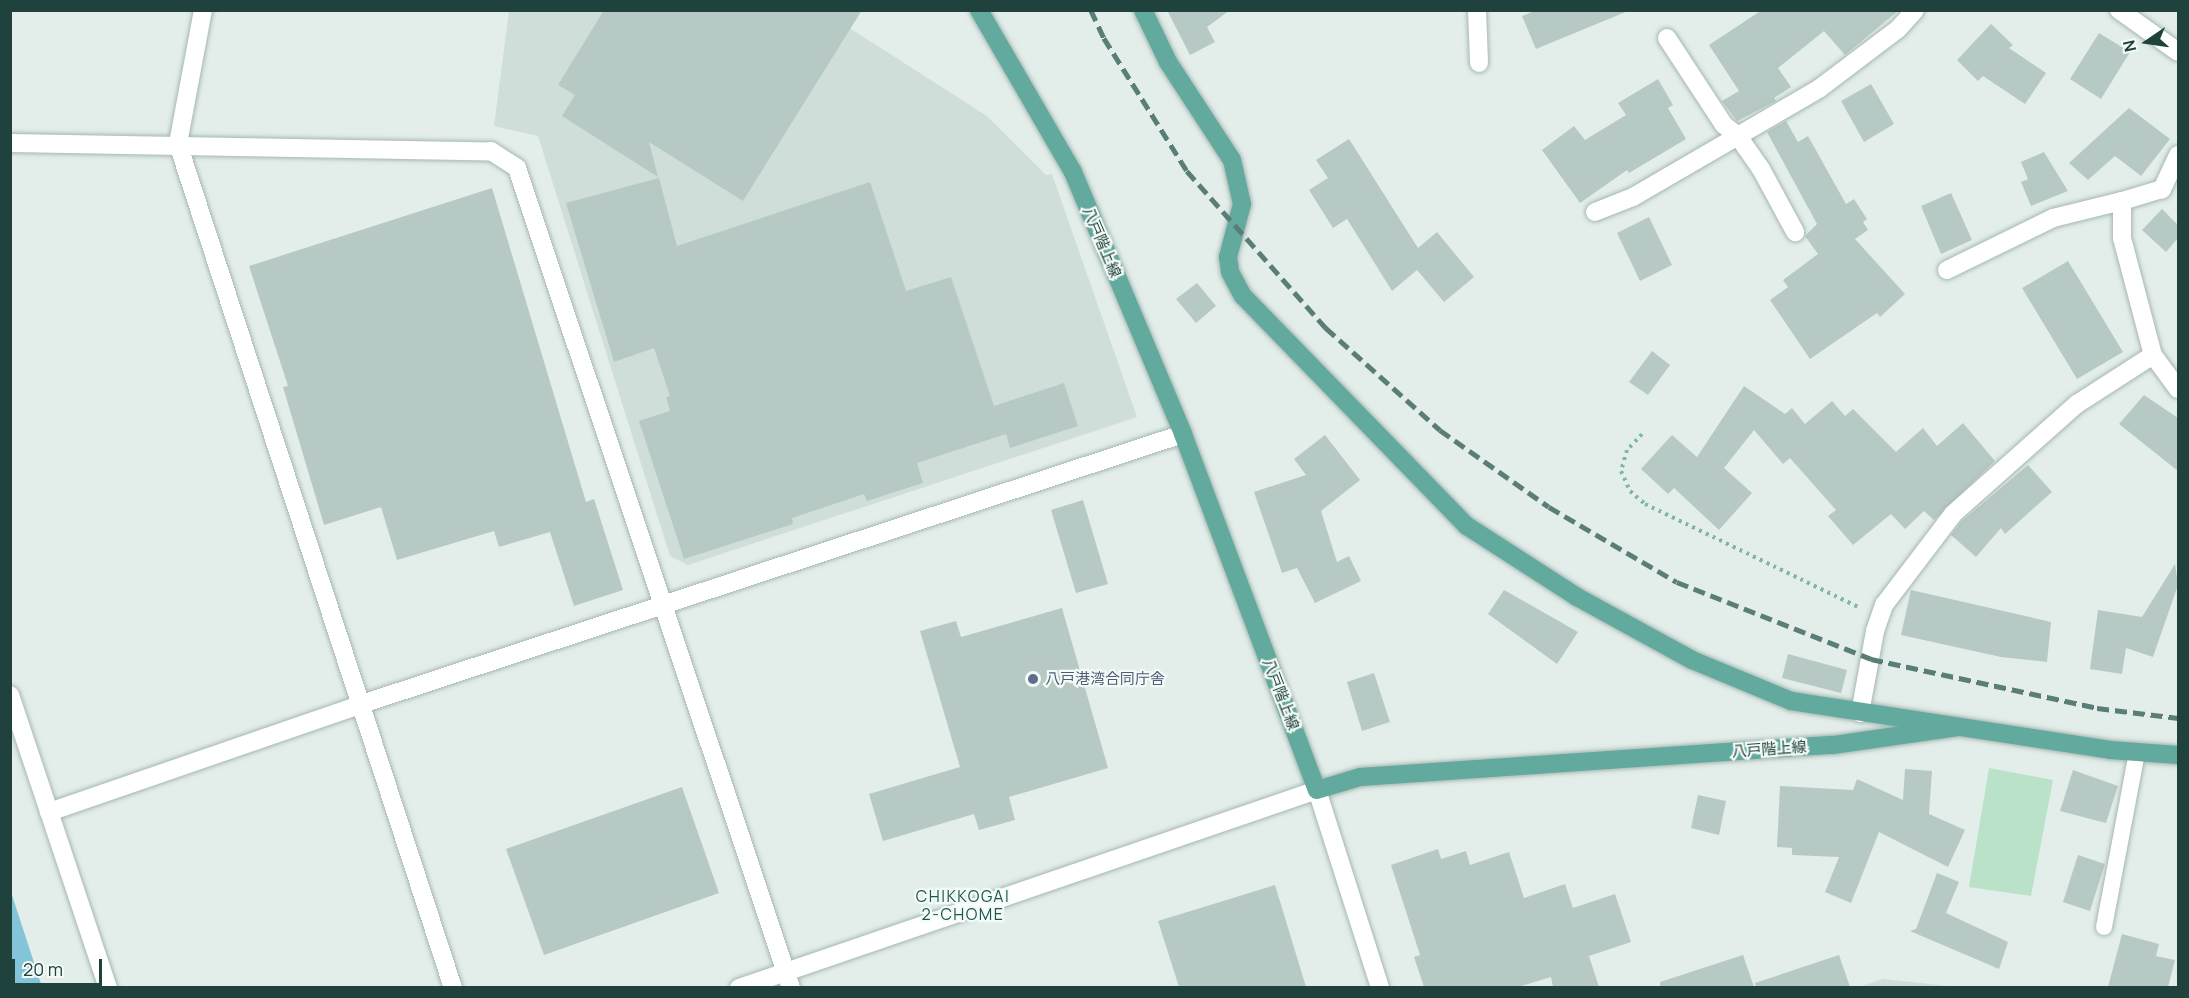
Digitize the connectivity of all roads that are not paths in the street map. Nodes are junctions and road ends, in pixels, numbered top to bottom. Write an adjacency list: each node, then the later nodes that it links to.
1 (203, 10): 12 (street)
2 (979, 10): 20 (main road, 八戸階上線)
3 (1143, 10): 24 (main road, 八戸階上線)
4 (1477, 10): 9 (street)
5 (1915, 10): 10 (street)
6 (2119, 10): 8 (street)
7 (1667, 38): 10 (street)
8 (2178, 52)
9 (1479, 63)
10 (1738, 136): 15 (street); 16 (street)
11 (10, 143): 12 (street)
12 (178, 144): 21 (street); 23 (street)
13 (2178, 155): 14 (street)
14 (2122, 201): 17 (street); 18 (street)
15 (1595, 212)
16 (1795, 232)
17 (1947, 270)
18 (2153, 356): 19 (street); 24 (street)
19 (2178, 388)
20 (1183, 434): 21 (street); 28 (main road, 八戸階上線)
21 (660, 604): 23 (street); 31 (street)
22 (10, 695): 29 (street)
23 (359, 705): 29 (street); 33 (street)
24 (1860, 713): 25 (main road, 八戸階上線)
25 (1958, 727): 26 (main road, 八戸階上線); 28 (main road, 八戸階上線)
26 (2138, 752): 27 (main road, 八戸階上線); 30 (lane)
27 (2178, 755)
28 (1317, 790): 31 (street); 35 (street)
29 (49, 812): 32 (street)
30 (2104, 927)
31 (788, 980): 34 (street)
32 (108, 987)
33 (453, 987)
34 (740, 987)
35 (1380, 987)

